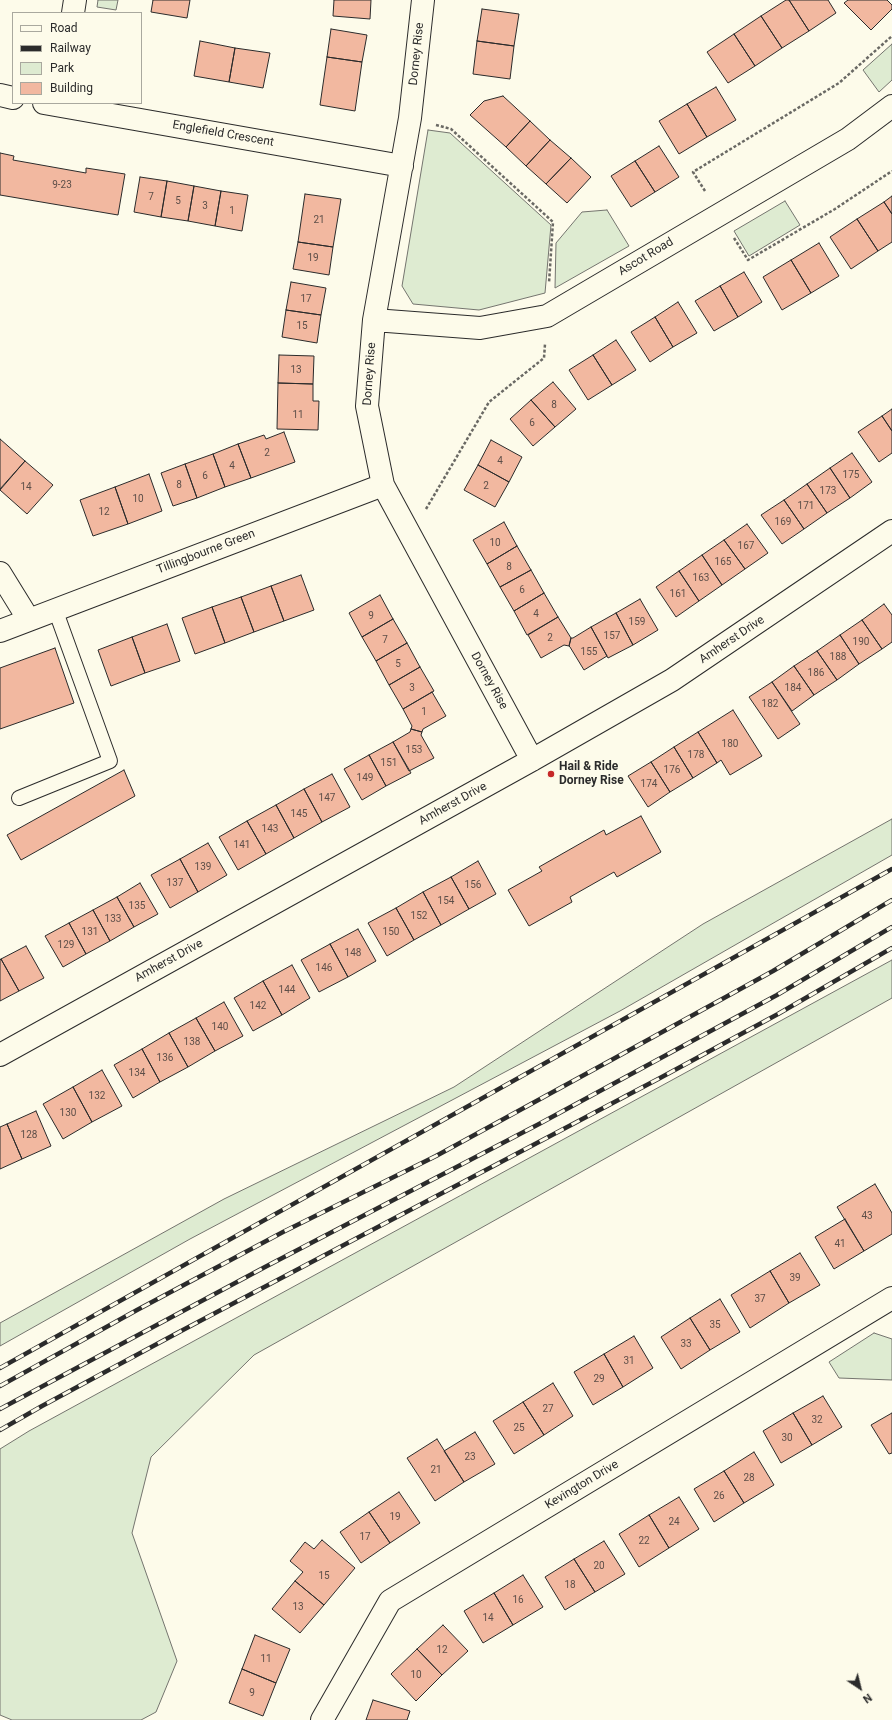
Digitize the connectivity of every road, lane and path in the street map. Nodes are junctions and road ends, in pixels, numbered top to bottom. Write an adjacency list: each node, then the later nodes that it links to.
1 (75, 0): 3 (street)
2 (423, 0): 9 (street, Dorney Rise)
3 (73, 12)
4 (892, 36): 12 (path)
5 (0, 95): 6 (street)
6 (12, 98)
7 (52, 104): 10 (street, Englefield Crescent)
8 (892, 106): 12 (street, Ascot Road)
9 (410, 118): 10 (street, Dorney Rise); 13 (path)
10 (402, 166): 14 (street, Dorney Rise)
11 (892, 170): 12 (path)
12 (720, 214): 13 (street, Ascot Road)
13 (547, 316): 14 (street, Ascot Road); 16 (path)
14 (374, 320): 15 (street, Dorney Rise)
15 (383, 485): 19 (street, Tillingbourne Green); 22 (street, Dorney Rise)
16 (431, 499)
17 (892, 531): 22 (street, Amherst Drive)
18 (0, 573): 20 (street)
19 (56, 609): 20 (street, Tillingbourne Green); 23 (lane)
20 (29, 620): 21 (street, Tillingbourne Green)
21 (0, 631)
22 (532, 760): 24 (street, Amherst Drive)
23 (19, 798)
24 (0, 1055)
25 (892, 1298): 26 (street, Kevington Drive)
26 (322, 1720)

